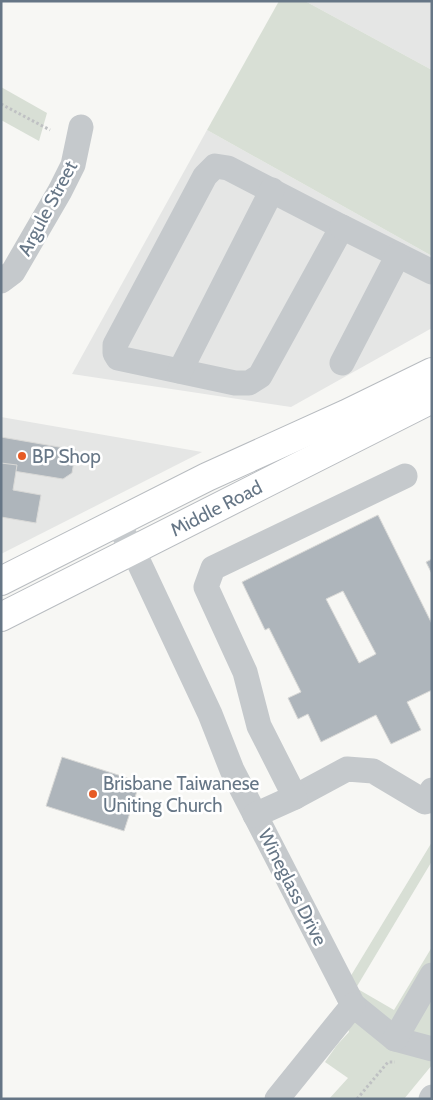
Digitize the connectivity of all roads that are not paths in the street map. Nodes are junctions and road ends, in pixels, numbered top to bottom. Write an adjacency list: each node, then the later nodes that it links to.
1 (81, 127): 6 (street, Argule Street)
2 (272, 190): 3 (street); 8 (street); 8 (street)
3 (342, 227): 4 (street); 8 (street)
4 (398, 254): 5 (street); 7 (street)
5 (432, 272)
6 (1, 281)
7 (342, 363)
8 (180, 371)
9 (429, 386): 11 (main road, Middle Road); 12 (main road, Middle Road)
10 (405, 476): 16 (street)
11 (117, 523): 12 (street, Wineglass Drive); 13 (main road, Middle Road)
12 (133, 550): 14 (main road, Middle Road); 17 (street, Wineglass Drive)
13 (1, 581)
14 (1, 617)
15 (432, 790): 16 (street)
16 (295, 797): 17 (street)
17 (256, 815): 19 (street, Wineglass Drive)
18 (432, 975): 21 (street)
19 (354, 1005): 21 (street, Wineglass Drive); 22 (street)
20 (432, 1049): 21 (street, Wineglass Drive)
21 (396, 1051)
22 (277, 1099)

